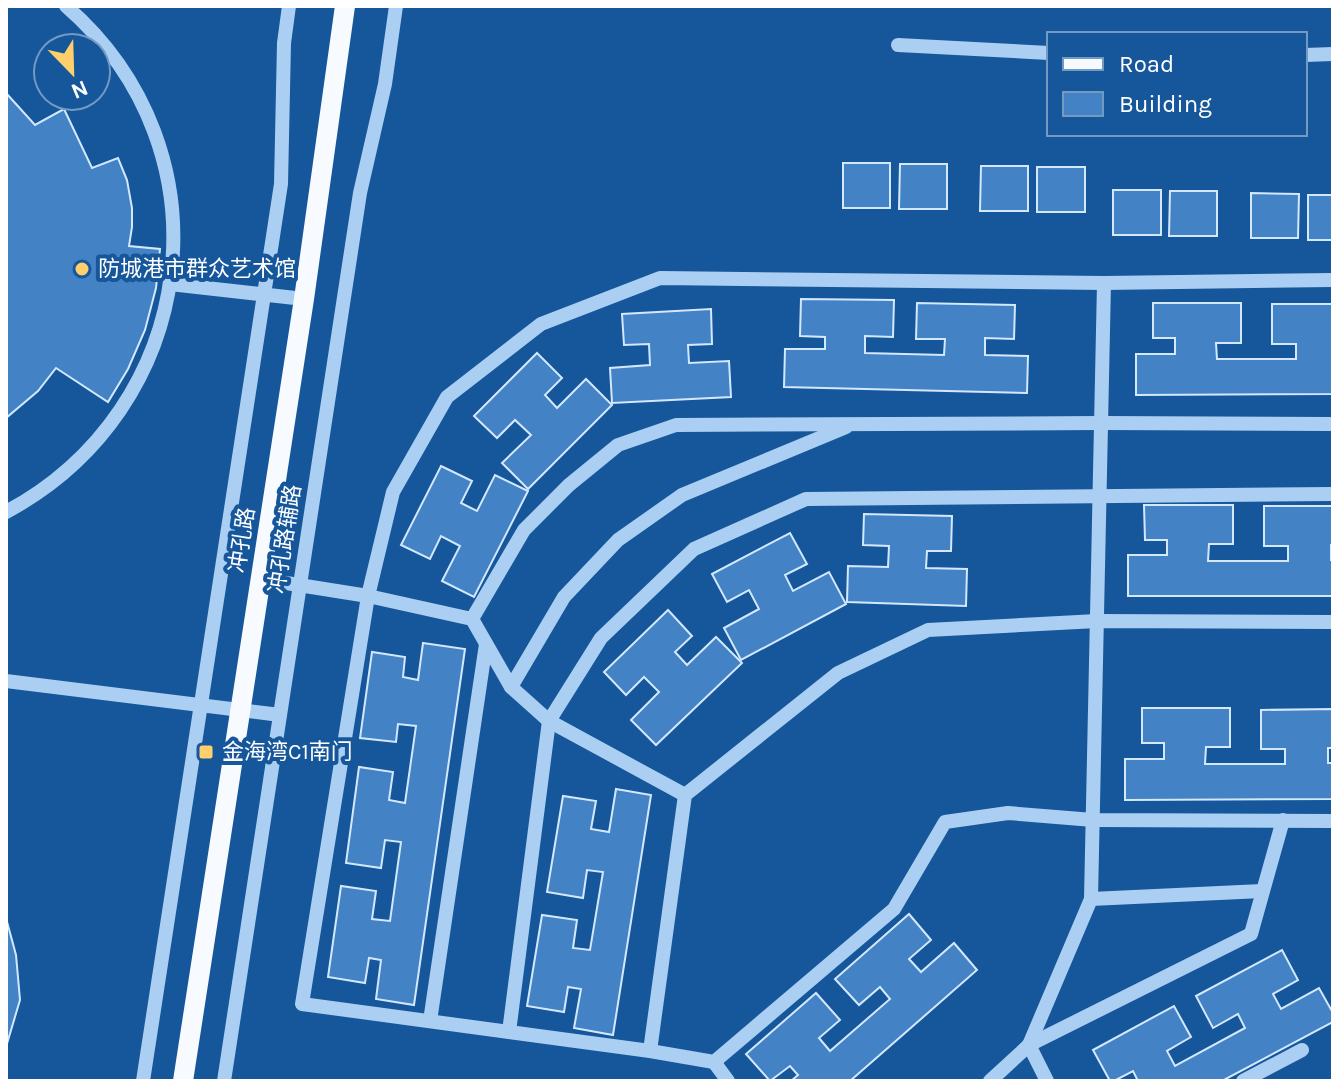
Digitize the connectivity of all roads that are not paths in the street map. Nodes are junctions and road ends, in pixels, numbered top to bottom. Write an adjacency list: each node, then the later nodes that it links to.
1 (66, 6): 11 (street)
2 (289, 6): 12 (street)
3 (345, 6): 13 (main road, 冲孔路)
4 (396, 6): 21 (street, 冲孔路辅路)
5 (898, 45): 6 (street)
6 (1047, 53)
7 (1333, 54): 8 (street)
8 (1307, 55)
9 (1333, 280): 10 (street)
10 (1104, 283): 14 (street); 22 (street)
11 (170, 284): 12 (street); 19 (street)
12 (264, 294): 13 (street); 29 (street)
13 (304, 299): 20 (main road, 冲孔路)
14 (1101, 423): 15 (street); 16 (street); 18 (street)
15 (854, 424): 23 (street); 28 (street)
16 (1333, 424)
17 (1333, 494): 18 (street)
18 (1100, 496): 24 (street); 32 (street)
19 (6, 512)
20 (261, 579): 21 (street); 30 (main road, 冲孔路)
21 (300, 585): 22 (street); 31 (street, 冲孔路辅路)
22 (368, 596): 23 (street); 39 (street)
23 (472, 619): 26 (street)
24 (1097, 621): 25 (street); 33 (street); 34 (street)
25 (1333, 622)
26 (486, 644): 28 (street); 39 (street)
27 (6, 681): 29 (street)
28 (511, 687): 32 (street)
29 (201, 704): 30 (street); 45 (street)
30 (241, 709): 31 (street); 46 (main road, 冲孔路)
31 (280, 715): 47 (street, 冲孔路辅路)
32 (549, 721): 33 (street); 40 (street)
33 (685, 795): 43 (street)
34 (1093, 820): 35 (street); 38 (street); 44 (street)
35 (1283, 820): 36 (street); 37 (street)
36 (1333, 821)
37 (1262, 891): 38 (street); 41 (street)
38 (1091, 899): 41 (street)
39 (430, 1021): 40 (street)
40 (509, 1032): 43 (street)
41 (1029, 1045): 49 (street); 50 (street)
42 (1302, 1050): 51 (street)
43 (650, 1051): 44 (street)
44 (714, 1062): 48 (street)
45 (143, 1081)
46 (183, 1081)
47 (224, 1081)
48 (728, 1081)
49 (990, 1081)
50 (1047, 1081)
51 (1243, 1081)

